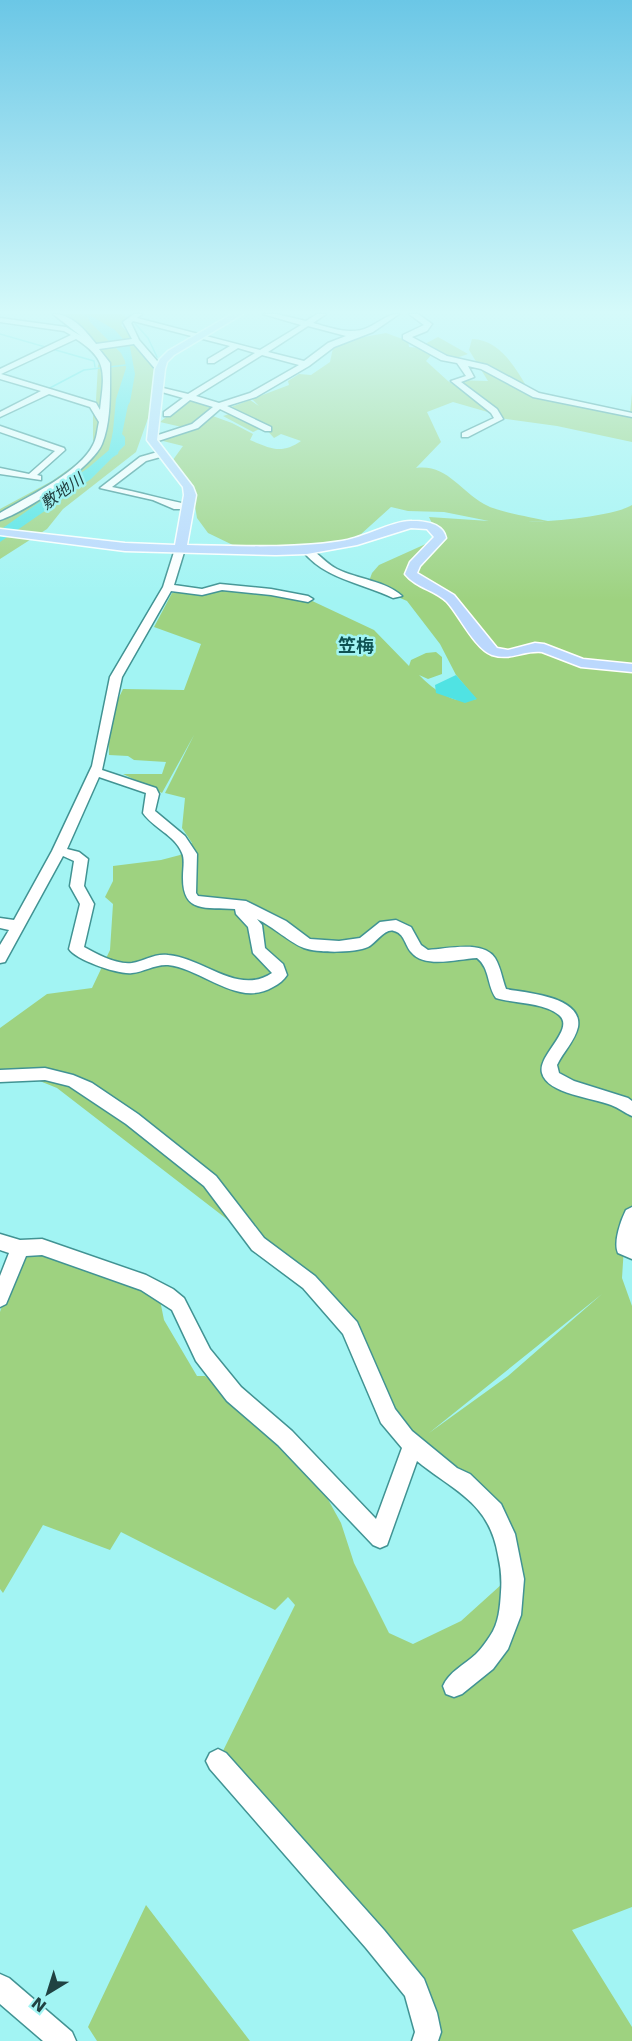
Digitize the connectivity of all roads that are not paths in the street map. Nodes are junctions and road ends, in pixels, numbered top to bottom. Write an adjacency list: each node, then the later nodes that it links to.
1 (95, 409): 11 (street)
2 (103, 409): 11 (street)
3 (155, 409): 15 (main road)
4 (173, 409): 9 (street)
5 (215, 409): 15 (street)
6 (226, 409): 13 (street)
7 (492, 409): 14 (street)
8 (603, 409): 10 (street)
9 (167, 414)
10 (632, 415)
11 (102, 421): 19 (street)
12 (0, 429): 18 (street)
13 (268, 429)
14 (465, 435)
15 (152, 440): 16 (main road)
16 (160, 454): 21 (main road); 21 (street)
17 (0, 471): 18 (street)
18 (30, 477): 19 (street)
19 (56, 482): 20 (street)
20 (46, 489): 22 (street); 23 (street)
21 (188, 507): 25 (main road)
22 (0, 509)
23 (0, 517)
24 (0, 532): 25 (main road)
25 (180, 549): 26 (main road); 27 (street)
26 (307, 550): 28 (street); 30 (main road)
27 (168, 587): 29 (street); 31 (street)
28 (397, 596)
29 (308, 599)
30 (632, 668)
31 (95, 772): 32 (street); 33 (street)
32 (59, 851): 33 (street); 35 (street)
33 (232, 902): 38 (street)
34 (0, 923): 35 (street)
35 (18, 926): 36 (street)
36 (0, 958)
37 (0, 1076): 44 (street)
38 (632, 1109)
39 (632, 1215): 42 (street)
40 (0, 1242): 41 (street)
41 (20, 1248): 43 (street); 44 (street)
42 (632, 1251)
43 (0, 1298)
44 (413, 1445): 45 (street)
45 (454, 1686)
46 (219, 1761): 49 (street)
47 (0, 1987): 48 (street)
48 (63, 2041)
49 (425, 2041)

